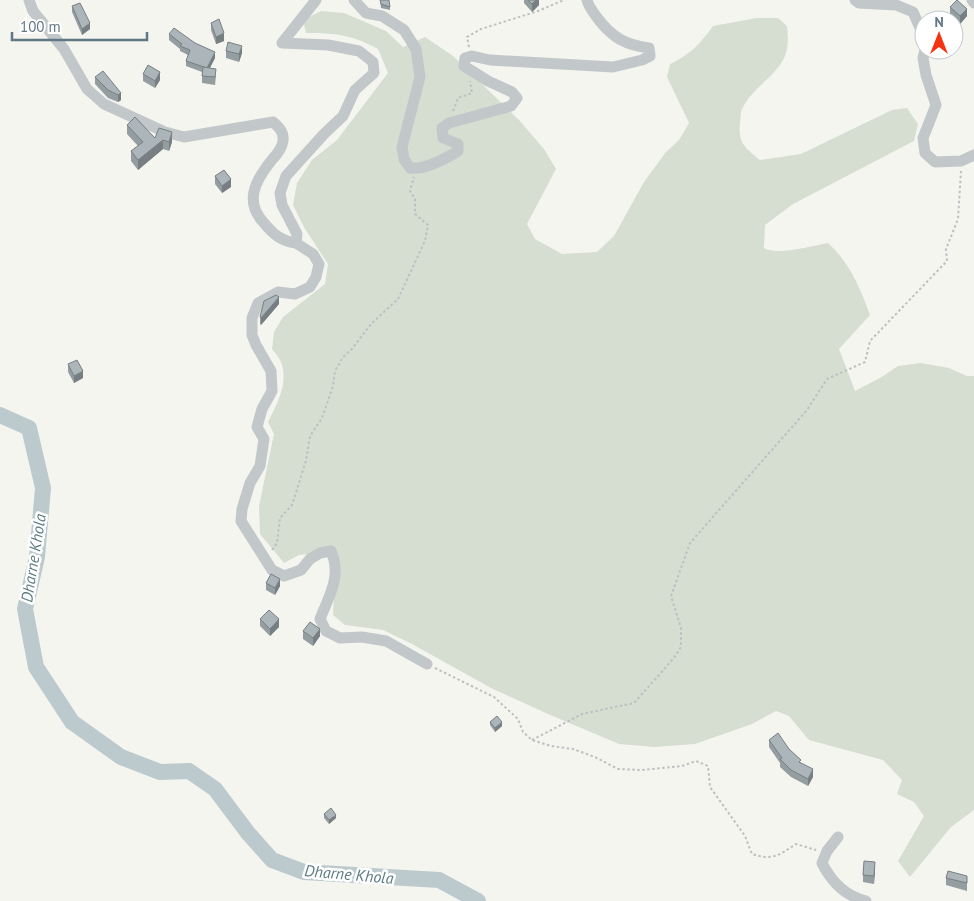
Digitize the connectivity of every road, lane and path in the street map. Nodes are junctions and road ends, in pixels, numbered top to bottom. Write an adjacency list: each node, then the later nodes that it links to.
1 (29, 0): 17 (street)
2 (316, 0): 17 (street)
3 (354, 0): 16 (street)
4 (564, 0): 10 (path)
5 (587, 0): 10 (street)
6 (855, 0): 9 (street)
7 (972, 0): 8 (street)
8 (974, 3)
9 (914, 14)
10 (472, 56): 12 (street)
11 (923, 60): 15 (street)
12 (469, 69): 13 (path); 13 (street)
13 (449, 123): 16 (street)
14 (974, 155): 15 (street)
15 (961, 161): 20 (path)
16 (416, 169): 18 (path)
17 (296, 243): 18 (street)
18 (264, 559): 19 (street)
19 (427, 664): 20 (path)
20 (532, 740): 22 (path)
21 (838, 837): 23 (street)
22 (817, 850)
23 (866, 901)

